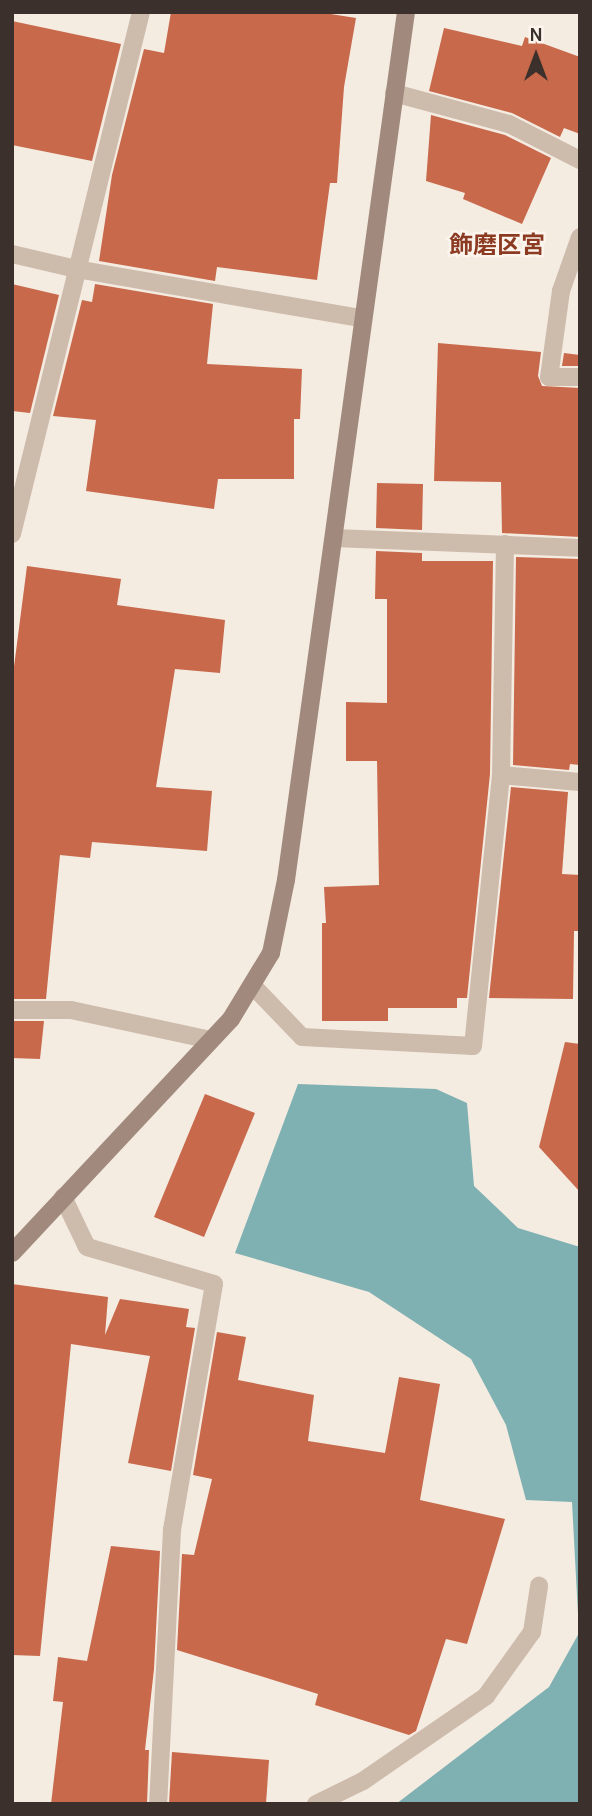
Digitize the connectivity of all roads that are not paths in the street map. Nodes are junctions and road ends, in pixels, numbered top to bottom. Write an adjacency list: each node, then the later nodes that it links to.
1 (141, 12): 7 (street)
2 (406, 12): 3 (street)
3 (394, 93): 4 (street); 8 (street)
4 (580, 160)
5 (580, 237): 9 (street)
6 (12, 254): 7 (street)
7 (76, 269): 8 (street); 10 (street)
8 (361, 318): 11 (street)
9 (580, 377)
10 (12, 534)
11 (334, 538): 12 (street); 16 (street)
12 (505, 544): 13 (street); 14 (street)
13 (580, 548)
14 (501, 775): 15 (street); 16 (street)
15 (580, 782)
16 (252, 985): 18 (street)
17 (12, 1010): 18 (street)
18 (211, 1040): 19 (street)
19 (63, 1197): 20 (street); 22 (street)
20 (12, 1252)
21 (538, 1586): 23 (street)
22 (158, 1804)
23 (316, 1804)

